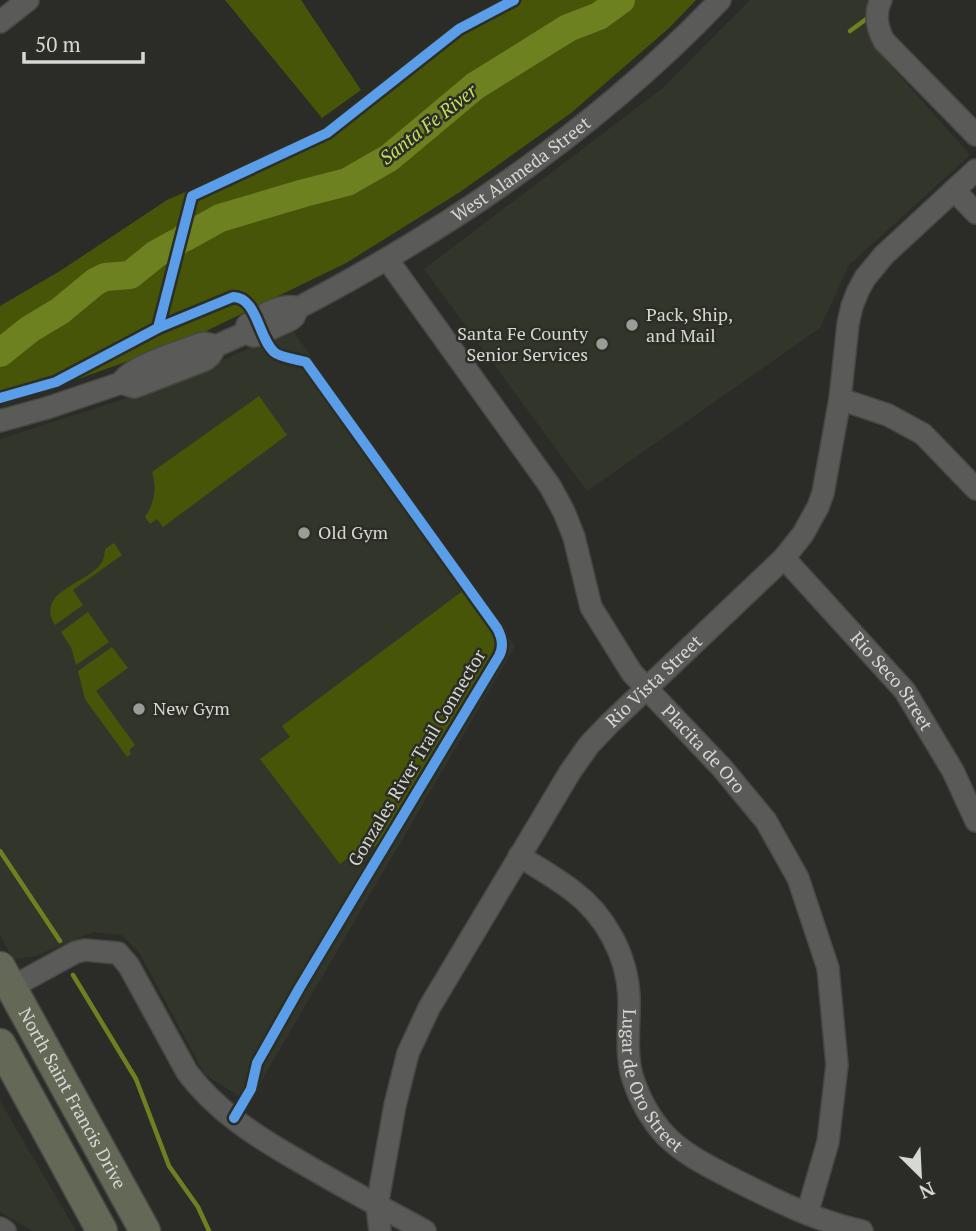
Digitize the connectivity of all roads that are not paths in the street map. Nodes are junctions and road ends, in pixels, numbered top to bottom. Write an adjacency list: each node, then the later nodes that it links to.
1 (28, 0): 4 (street)
2 (720, 0): 9 (street, West Alameda Street)
3 (881, 0): 5 (street)
4 (0, 22)
5 (976, 135)
6 (976, 170): 7 (street, Rio Vista Street)
7 (954, 190): 8 (street); 10 (street, Rio Vista Street)
8 (976, 213)
9 (387, 259): 11 (street, West Alameda Street); 14 (street, Placita de Oro)
10 (841, 399): 12 (street); 13 (street, Rio Vista Street)
11 (0, 421)
12 (976, 489)
13 (784, 558): 14 (street, Rio Vista Street); 15 (street, Rio Seco Street)
14 (647, 689): 16 (street, Rio Vista Street); 20 (street, Placita de Oro)
15 (976, 821)
16 (519, 856): 19 (street, Rio Vista Street); 20 (street, Lugar de Oro Street)
17 (14, 977): 19 (street); 24 (highway, North Saint Francis Drive)
18 (0, 1044): 23 (highway)
19 (377, 1206): 25 (street, Rio Vista Street); 26 (street)
20 (807, 1213): 27 (street, Lugar de Oro Street)
21 (0, 1228): 22 (street)
22 (5, 1231)
23 (102, 1231)
24 (145, 1231)
25 (380, 1231)
26 (425, 1231)
27 (862, 1231)

